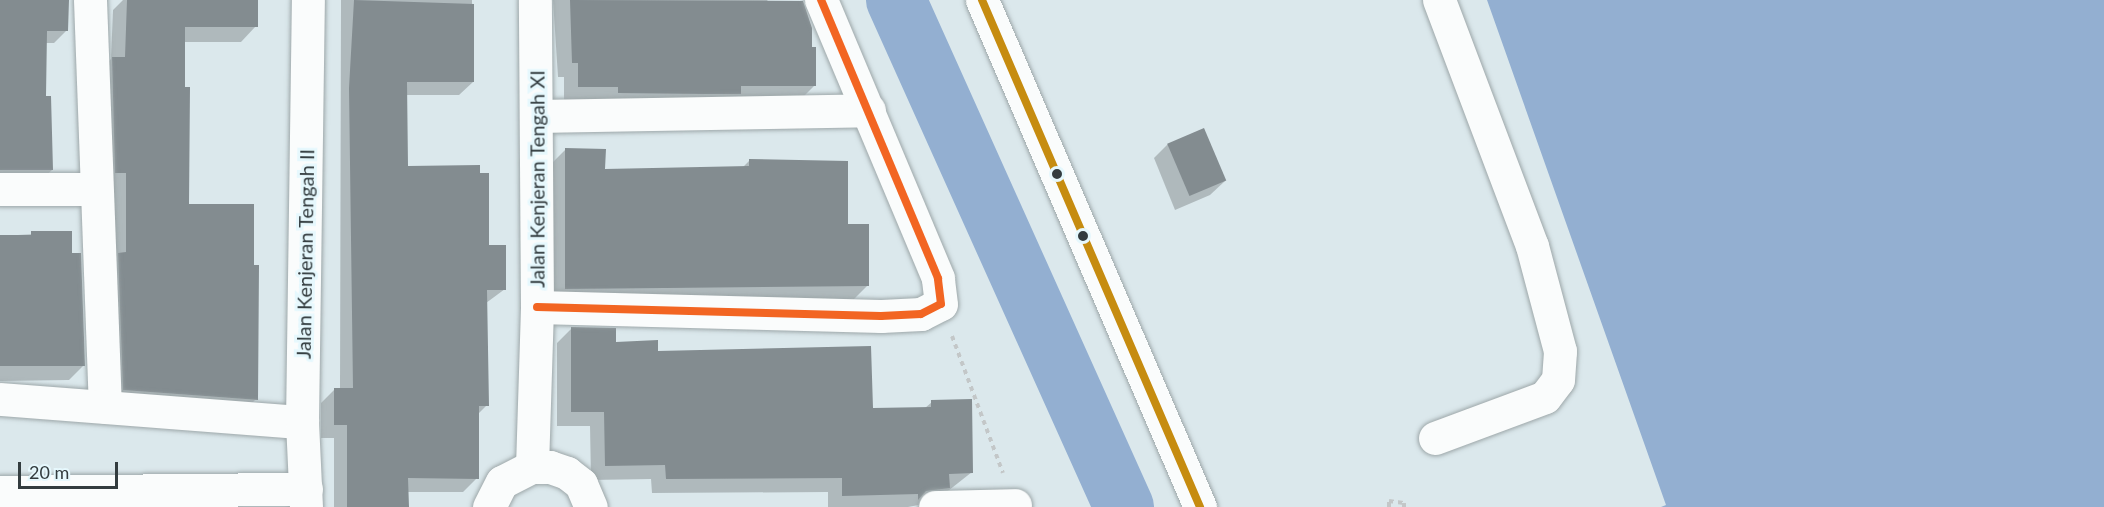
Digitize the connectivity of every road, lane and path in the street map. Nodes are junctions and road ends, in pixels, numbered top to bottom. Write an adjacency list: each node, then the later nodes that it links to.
1 (90, 0): 10 (street)
2 (308, 0): 15 (street, Jalan Kenjeran Tengah II)
3 (535, 0): 8 (street, Jalan Kenjeran Tengah XI)
4 (821, 0): 7 (street)
5 (982, 0): 24 (street)
6 (1439, 0): 16 (street)
7 (869, 110): 8 (street); 11 (street)
8 (538, 116): 12 (street, Jalan Kenjeran Tengah XI)
9 (0, 189): 10 (street)
10 (94, 189): 14 (street)
11 (940, 304): 12 (street); 20 (path)
12 (537, 307): 17 (street, Jalan Kenjeran Tengah XI)
13 (0, 399): 14 (street)
14 (105, 407): 15 (street)
15 (302, 422): 19 (street, Jalan Kenjeran Tengah II)
16 (1435, 438)
17 (532, 467): 21 (street); 22 (street)
18 (0, 492): 19 (street)
19 (306, 498)
20 (1015, 505): 23 (street)
21 (489, 507)
22 (591, 507)
23 (935, 507)
24 (1200, 507)
25 (1389, 507): 26 (path)
26 (1404, 507)

